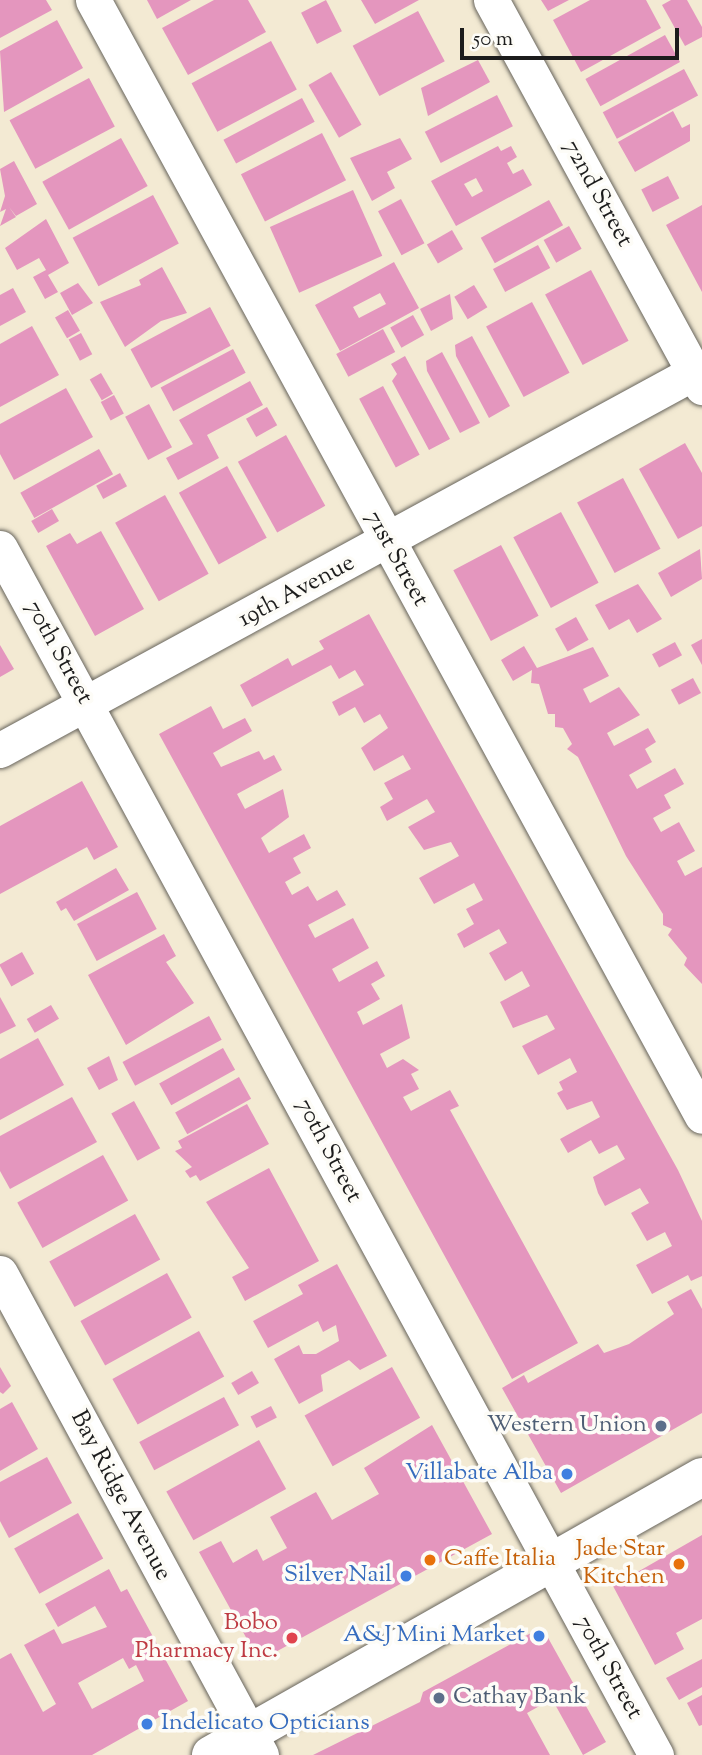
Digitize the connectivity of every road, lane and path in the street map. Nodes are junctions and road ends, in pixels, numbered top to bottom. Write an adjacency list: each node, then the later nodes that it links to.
1 (93, 0): 4 (street, 71st Street)
2 (491, 0): 3 (street, 72nd Street)
3 (699, 376): 4 (street, 19th Avenue)
4 (388, 544): 6 (street, 19th Avenue); 8 (street, 71st Street)
5 (0, 548): 6 (street, 70th Street)
6 (85, 704): 7 (street, 19th Avenue); 11 (street, 70th Street)
7 (0, 750)
8 (702, 1116)
9 (0, 1273): 12 (street, Bay Ridge Avenue)
10 (702, 1477): 11 (street)
11 (551, 1563): 12 (street); 14 (street, 70th Street)
12 (255, 1744): 13 (street)
13 (211, 1755)
14 (656, 1755)

